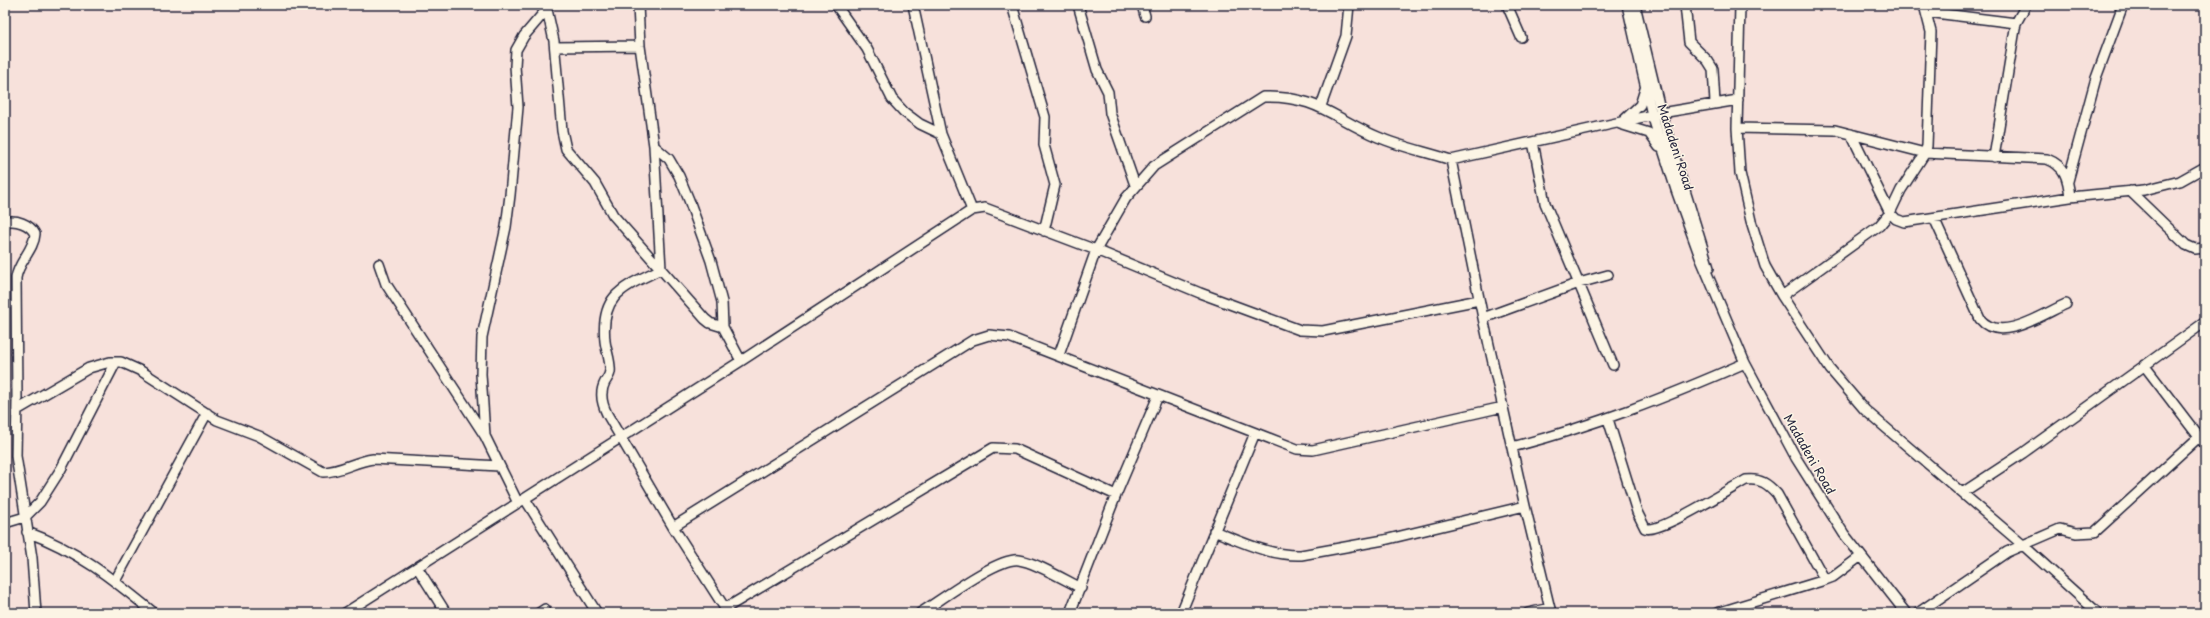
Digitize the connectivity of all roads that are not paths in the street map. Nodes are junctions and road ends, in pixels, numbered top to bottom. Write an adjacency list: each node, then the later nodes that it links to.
1 (638, 5): 20 (street)
2 (836, 5): 29 (street)
3 (913, 5): 29 (street)
4 (1012, 5): 46 (street)
5 (1078, 5): 39 (street)
6 (1142, 5): 17 (street)
7 (1349, 5): 25 (street)
8 (1507, 5): 19 (street)
9 (1627, 5): 22 (street, Madadeni Road)
10 (1635, 5): 26 (street, Madadeni Road)
11 (1685, 5): 24 (street)
12 (1740, 5): 23 (street)
13 (2026, 5): 18 (street)
14 (2123, 5): 38 (street)
15 (547, 7): 21 (street); 74 (street)
16 (1925, 8): 18 (street); 33 (street)
17 (1145, 16)
18 (2016, 23): 35 (street)
19 (1521, 37)
20 (640, 46): 21 (street); 32 (street)
21 (555, 47): 50 (street)
22 (1646, 88): 26 (street, Madadeni Road); 27 (street)
23 (1738, 100): 24 (street); 28 (street)
24 (1715, 104): 26 (street)
25 (1321, 106): 36 (street); 39 (street)
26 (1656, 114): 27 (street); 34 (street, Madadeni Road); 53 (street, Madadeni Road)
27 (1620, 123): 31 (street); 34 (street)
28 (1737, 128): 30 (street); 54 (street)
29 (940, 134): 42 (street)
30 (1851, 134): 33 (street); 43 (street)
31 (1533, 142): 36 (street); 52 (street)
32 (654, 146): 50 (street); 61 (street)
33 (1925, 153): 35 (street); 43 (street)
34 (1665, 156): 53 (street, Madadeni Road)
35 (1994, 157): 38 (street)
36 (1451, 160): 55 (street)
37 (2205, 167): 40 (street)
38 (2068, 181): 41 (street)
39 (1135, 186): 48 (street)
40 (2130, 191): 41 (street); 47 (street)
41 (2070, 197): 44 (street)
42 (972, 210): 46 (street); 63 (street)
43 (1890, 213): 44 (street); 54 (street)
44 (1934, 218): 56 (street)
45 (5, 222): 59 (street)
46 (1044, 231): 48 (street)
47 (2205, 248)
48 (1096, 250): 55 (street); 62 (street)
49 (379, 264): 74 (street)
50 (661, 269): 61 (street); 75 (street)
51 (1608, 275): 52 (street)
52 (1579, 283): 57 (street); 66 (street)
53 (1715, 293): 65 (street, Madadeni Road)
54 (1782, 296): 79 (street)
55 (1480, 300): 57 (street)
56 (2066, 304)
57 (1483, 318): 69 (street)
58 (5, 319): 59 (street)
59 (15, 319): 70 (street)
60 (2205, 322): 67 (street)
61 (723, 327): 63 (street)
62 (1059, 355): 68 (street); 85 (street)
63 (741, 361): 75 (street)
64 (116, 362): 70 (street); 71 (street); 83 (street)
65 (1745, 363): 72 (street); 89 (street, Madadeni Road)
66 (1613, 365)
67 (2144, 365): 76 (street); 79 (street)
68 (1158, 396): 73 (street); 80 (street)
69 (1503, 407): 73 (street); 77 (street)
70 (17, 410): 83 (street)
71 (207, 413): 78 (street); 92 (street)
72 (1608, 419): 77 (street); 91 (street)
73 (1255, 433): 86 (street)
74 (485, 436): 78 (street)
75 (621, 438): 81 (street); 85 (street)
76 (2202, 440): 88 (street)
77 (1512, 447): 82 (street)
78 (499, 466): 81 (street)
79 (1962, 493): 88 (street)
80 (1116, 495): 93 (street); 95 (street)
81 (522, 501): 90 (street); 100 (street)
82 (1525, 506): 86 (street); 94 (street)
83 (25, 517): 84 (street); 87 (street)
84 (5, 523)
85 (673, 527): 95 (street)
86 (1214, 531): 103 (street)
87 (27, 532): 92 (street); 96 (street)
88 (2024, 546): 107 (street); 108 (street)
89 (1861, 556): 91 (street); 106 (street, Madadeni Road)
90 (417, 567): 98 (street); 99 (street)
91 (1825, 580): 105 (street)
92 (116, 581): 97 (street)
93 (1081, 588): 101 (street); 102 (street)
94 (1550, 610): 104 (street)
95 (727, 611)
96 (36, 613)
97 (154, 613)
98 (345, 613)
99 (446, 613)
100 (597, 613)
101 (920, 613)
102 (1070, 613)
103 (1181, 613)
104 (1528, 613)
105 (1716, 613)
106 (1906, 613)
107 (1918, 613)
108 (2098, 613)

